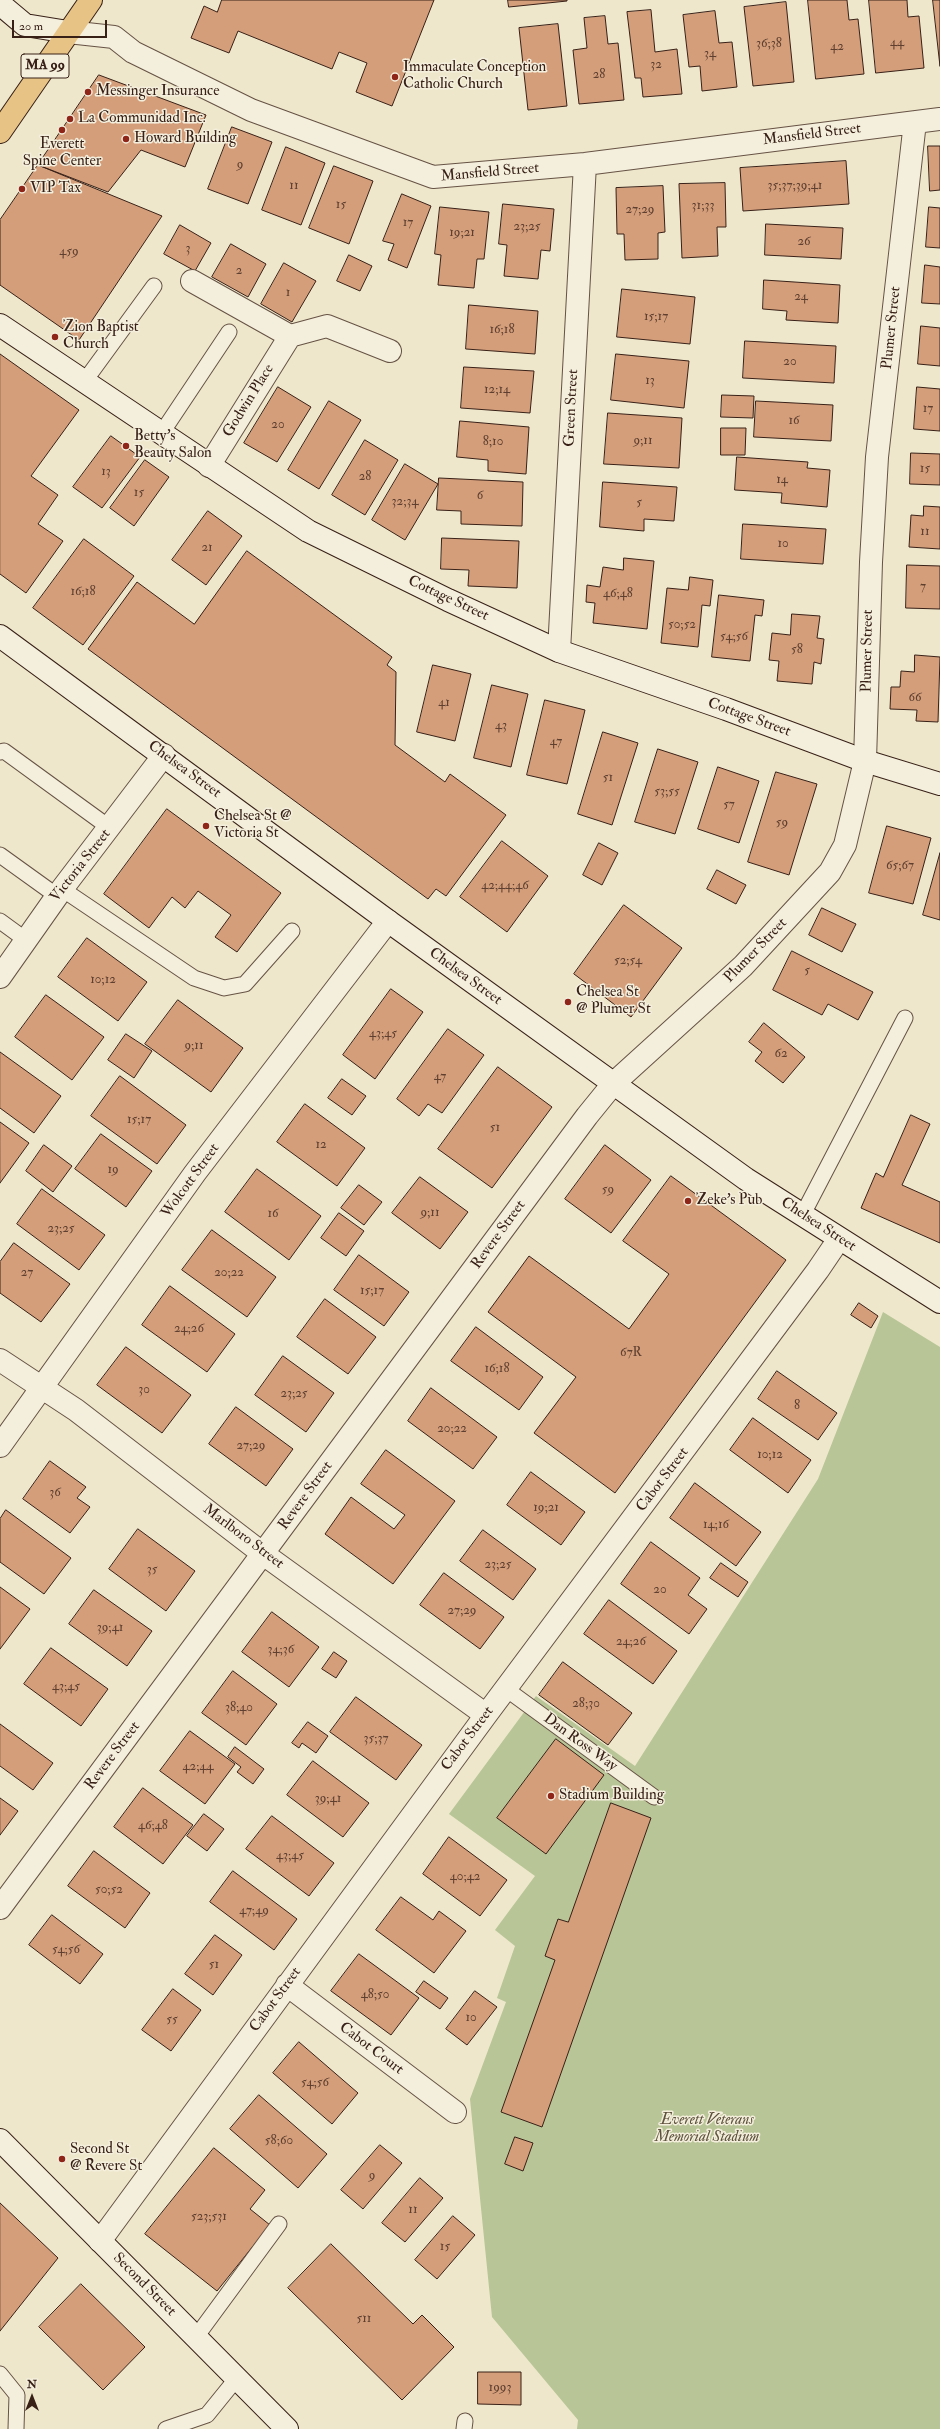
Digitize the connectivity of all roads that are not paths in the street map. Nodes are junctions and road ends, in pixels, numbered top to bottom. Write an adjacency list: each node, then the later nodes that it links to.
1 (91, 0): 3 (main road, MA 99)
2 (0, 4): 3 (street, Mansfield Street)
3 (68, 32): 6 (main road, MA 99); 7 (street, Mansfield Street)
4 (940, 119): 5 (street, Mansfield Street)
5 (915, 122): 7 (street, Mansfield Street); 21 (street, Plumer Street)
6 (0, 132)
7 (585, 164): 18 (street, Green Street)
8 (192, 281): 12 (street)
9 (154, 286): 14 (lane)
10 (0, 325): 14 (street, Cottage Street)
11 (230, 332): 15 (lane)
12 (290, 336): 13 (street); 16 (street, Godwin Place)
13 (390, 351)
14 (84, 382): 15 (street, Cottage Street)
15 (161, 434): 16 (street, Cottage Street)
16 (209, 466): 18 (street, Cottage Street)
17 (0, 636): 20 (street, Chelsea Street)
18 (559, 651): 21 (street, Cottage Street)
19 (0, 752): 23 (lane)
20 (164, 755): 23 (street, Victoria Street); 27 (street, Chelsea Street)
21 (866, 761): 22 (street, Cottage Street); 32 (street, Plumer Street)
22 (940, 784)
23 (110, 828): 25 (street, Victoria Street)
24 (0, 855): 25 (lane)
25 (60, 893): 28 (lane); 29 (street, Victoria Street)
26 (0, 921): 29 (lane)
27 (388, 921): 32 (street, Chelsea Street); 37 (street, Wolcott Street)
28 (292, 931)
29 (26, 940): 30 (street, Victoria Street)
30 (0, 977)
31 (905, 1018): 33 (lane)
32 (612, 1084): 33 (street, Chelsea Street); 39 (street, Revere Street)
33 (803, 1214): 34 (street, Chelsea Street)
34 (839, 1239): 35 (street, Chelsea Street); 40 (street, Cabot Street)
35 (940, 1300)
36 (0, 1360): 37 (street, Marlboro Street)
37 (42, 1389): 38 (street, Wolcott Street); 39 (street, Marlboro Street)
38 (0, 1446)
39 (262, 1553): 41 (street, Marlboro Street); 43 (street, Revere Street)
40 (506, 1689): 41 (street, Cabot Street); 42 (lane, Dan Ross Way)
41 (486, 1715): 44 (street, Cabot Street)
42 (654, 1797)
43 (0, 1908)
44 (287, 1985): 45 (street, Cabot Court); 48 (street, Cabot Street)
45 (455, 2112)
46 (0, 2140): 48 (street, Second Street)
47 (279, 2224): 49 (lane)
48 (100, 2240): 49 (street, Second Street)
49 (196, 2337): 51 (street, Second Street)
50 (0, 2374): 52 (lane)
51 (237, 2378): 53 (lane); 54 (street, Second Street)
52 (16, 2429)
53 (166, 2429)
54 (287, 2429)

